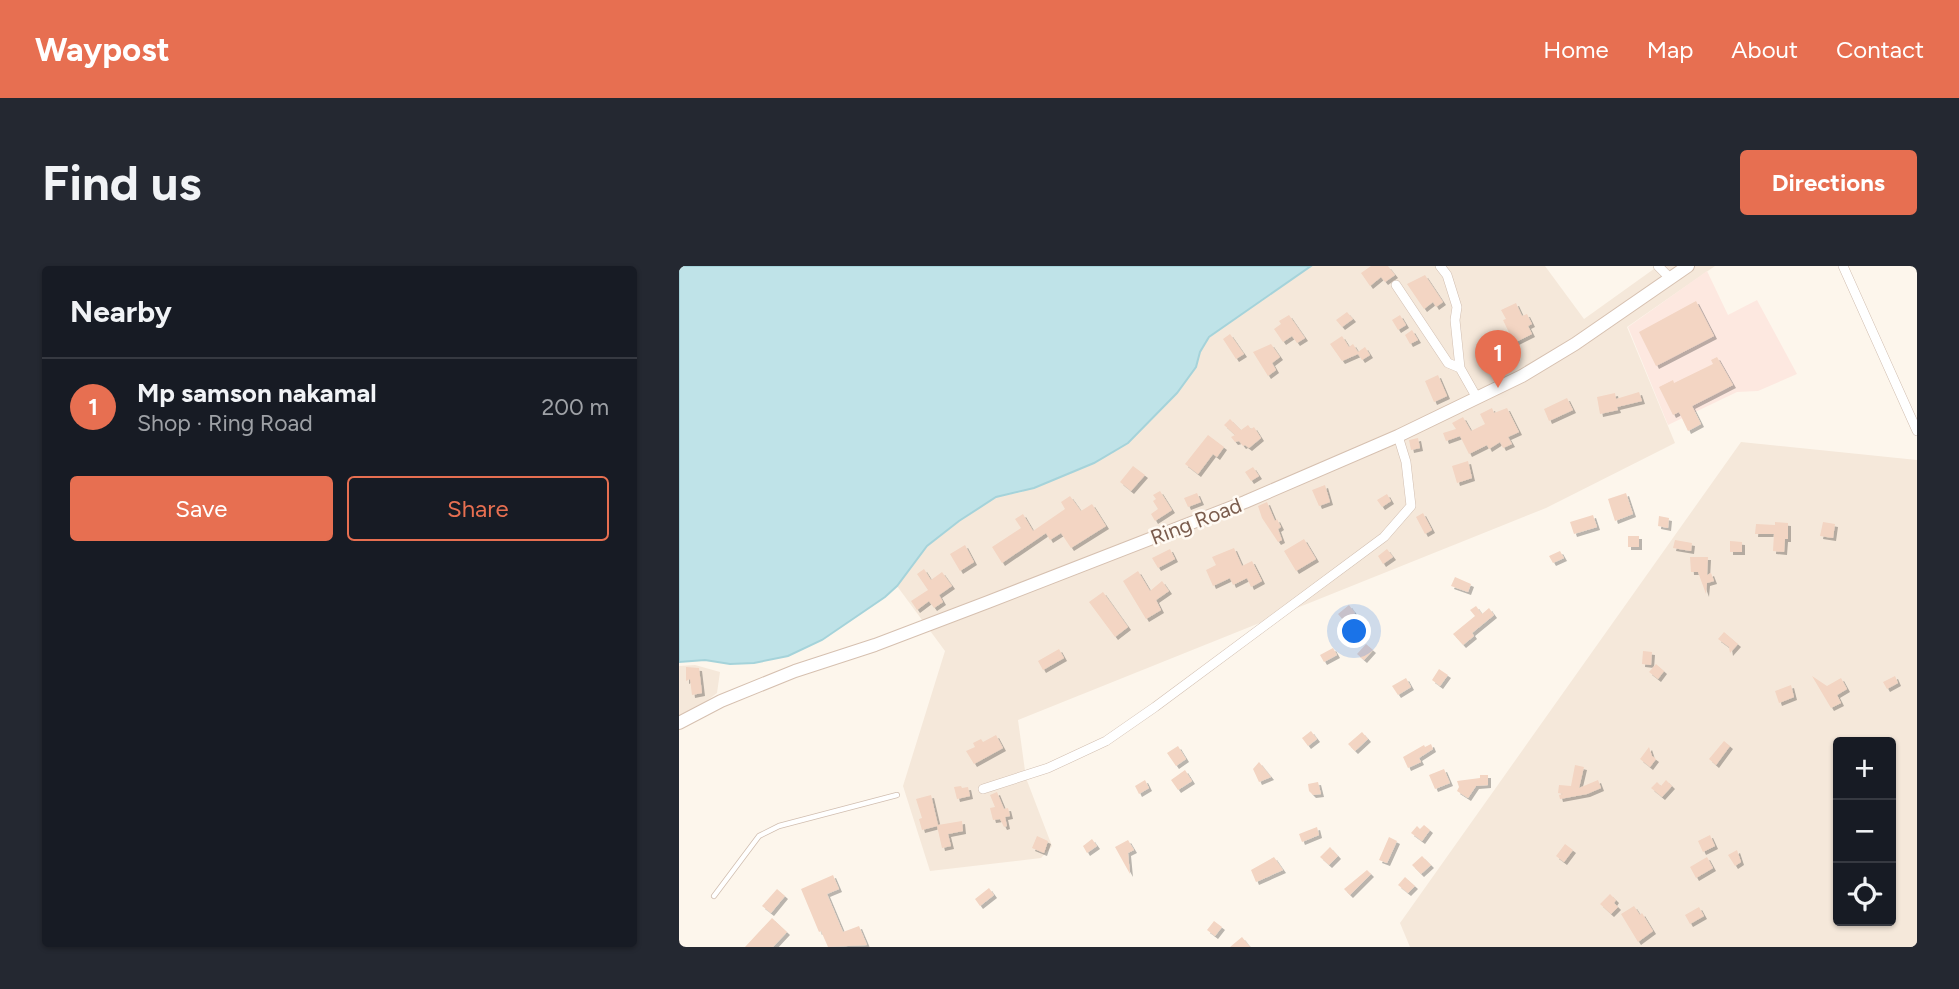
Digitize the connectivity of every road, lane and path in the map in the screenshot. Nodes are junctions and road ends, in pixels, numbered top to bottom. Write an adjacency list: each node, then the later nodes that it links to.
1 (1440, 266): 7 (street)
2 (1658, 266): 5 (street)
3 (1688, 266): 5 (main road, Ring Road)
4 (1843, 266): 9 (street)
5 (1670, 278): 8 (main road, Ring Road)
6 (1396, 285): 7 (street)
7 (1460, 368): 8 (street)
8 (1477, 398): 10 (main road, Ring Road)
9 (1917, 430)
10 (1398, 436): 11 (main road, Ring Road); 12 (street)
11 (679, 723)
12 (983, 789)
13 (897, 795): 14 (lane)
14 (713, 896)

